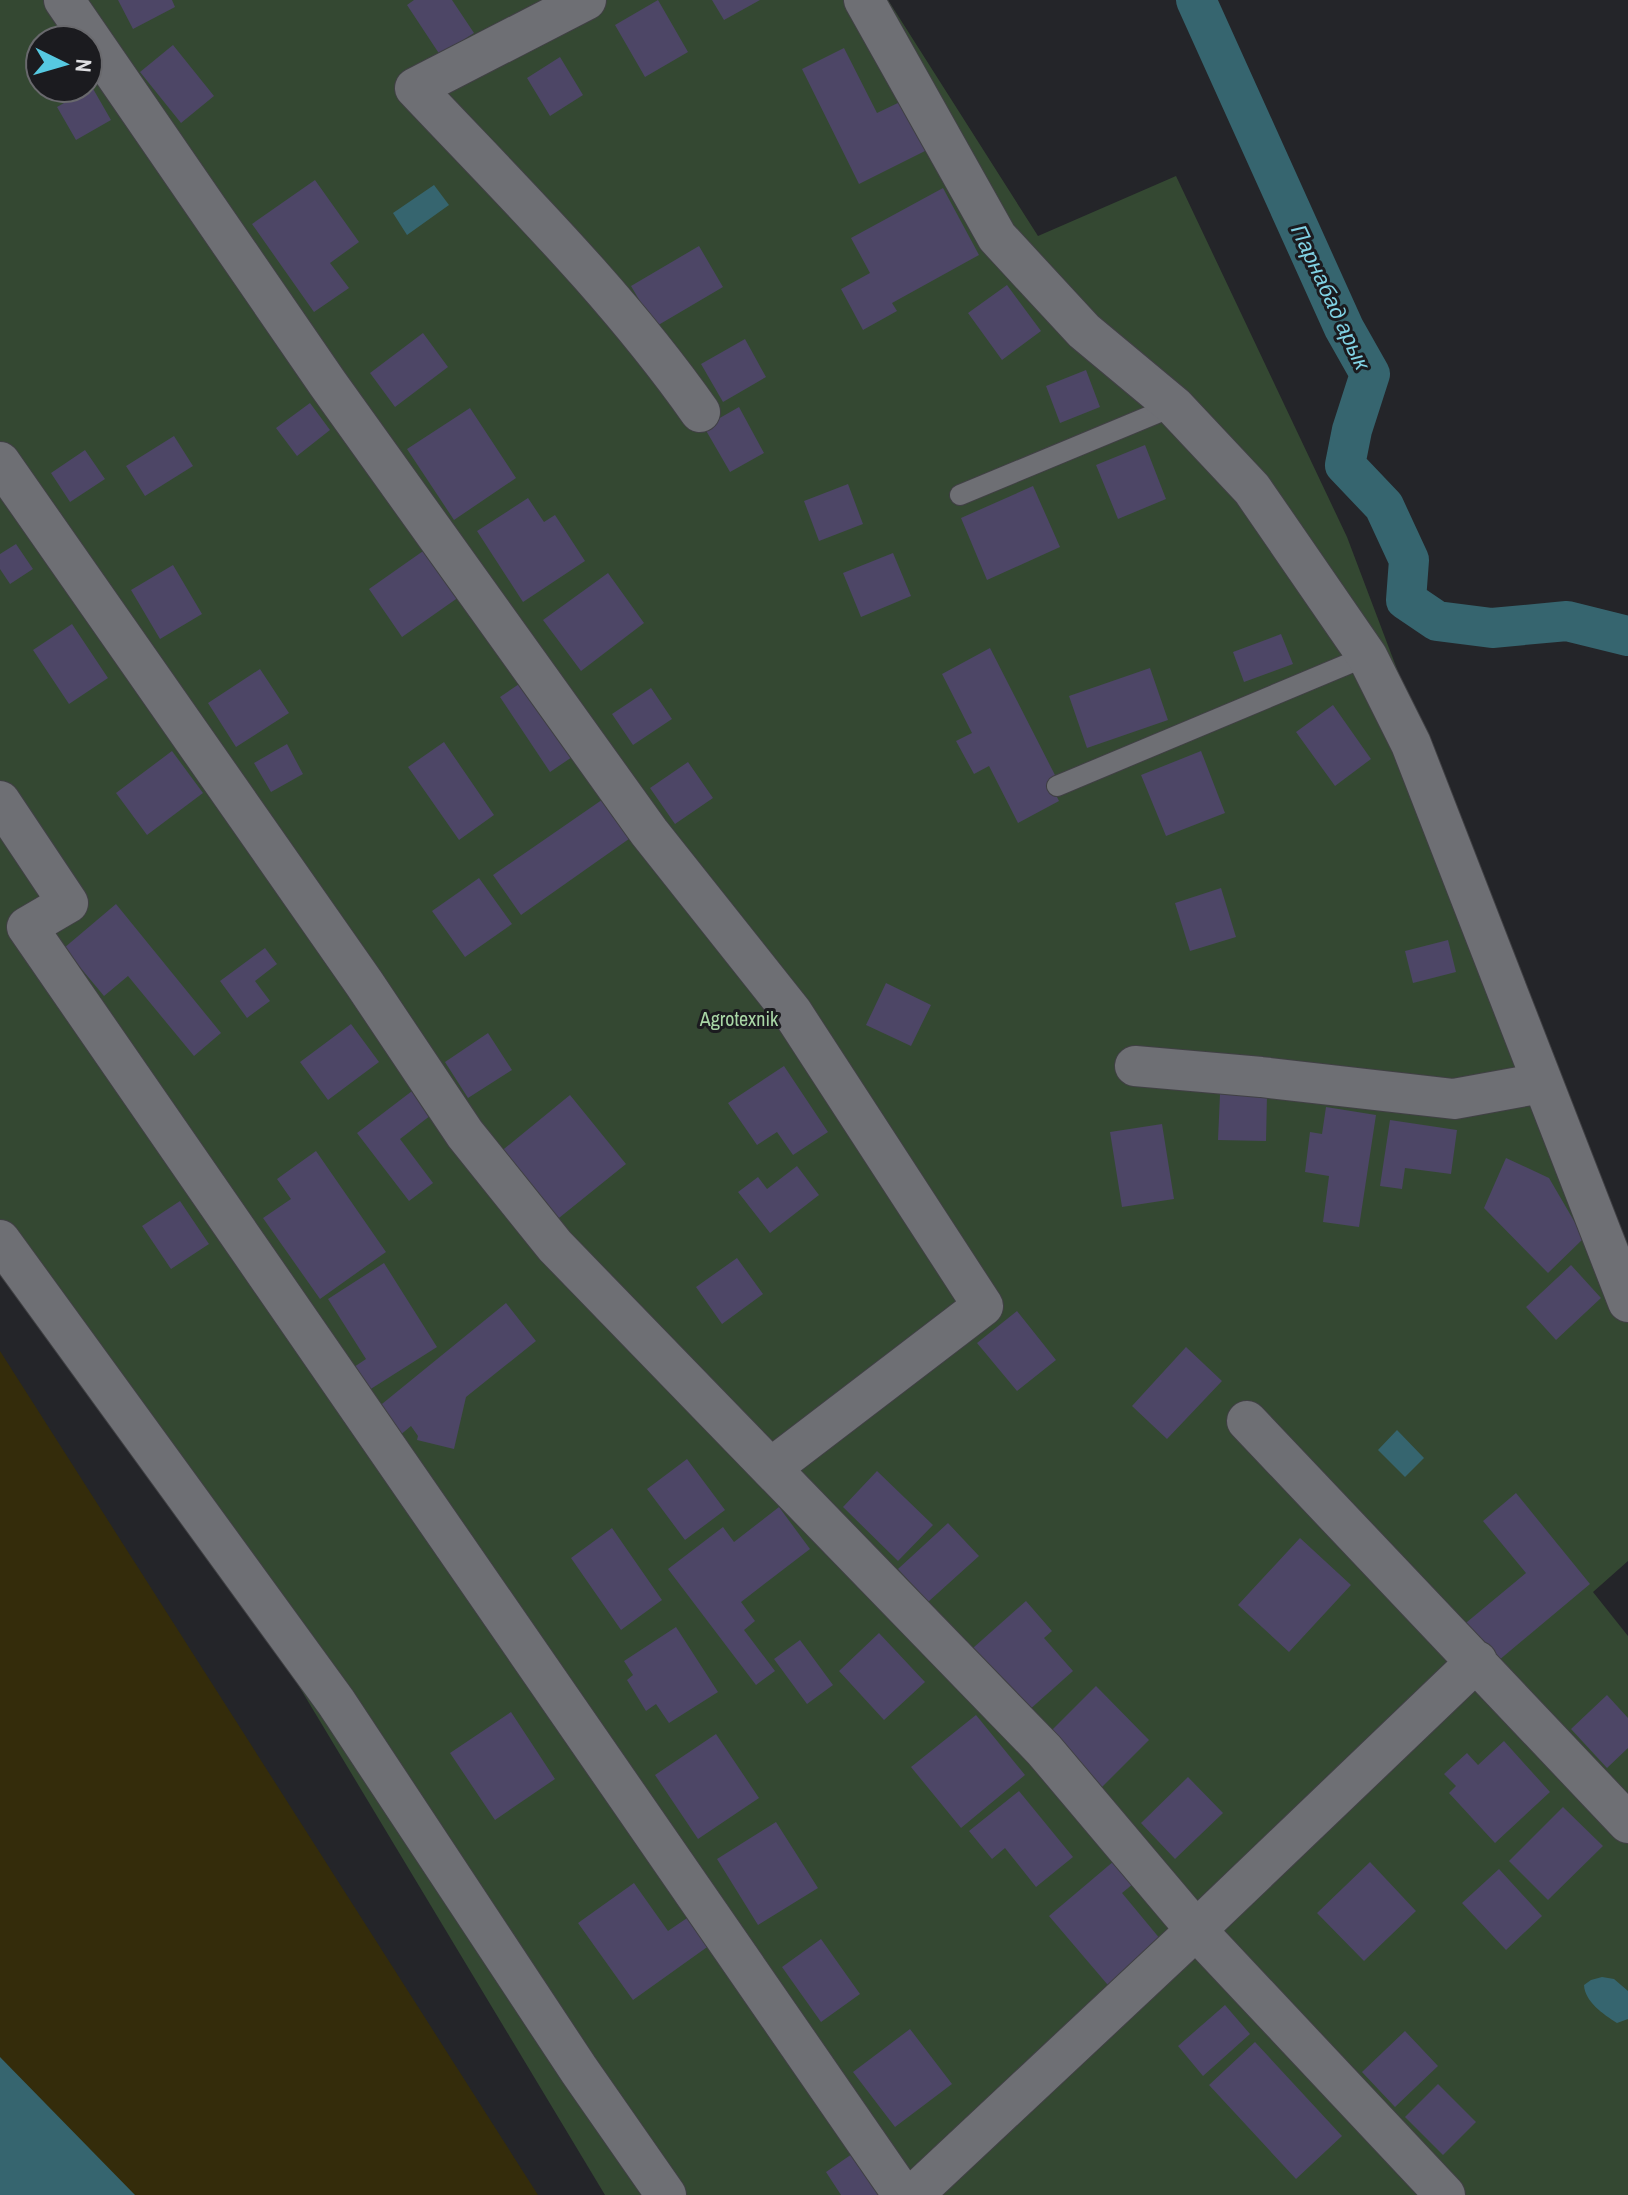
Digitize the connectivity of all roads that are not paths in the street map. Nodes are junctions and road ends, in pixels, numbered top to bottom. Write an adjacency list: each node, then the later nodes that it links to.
1 (64, 0): 16 (street)
2 (586, 0): 5 (street)
3 (864, 0): 4 (street)
4 (1174, 406): 7 (lane); 8 (street)
5 (700, 412)
6 (0, 462): 16 (street)
7 (960, 495)
8 (1367, 656): 9 (lane); 12 (street)
9 (1057, 786)
10 (0, 801): 21 (street)
11 (1135, 1066): 12 (street)
12 (1542, 1083): 14 (street)
13 (0, 1240): 20 (street)
14 (1628, 1302)
15 (1247, 1421): 17 (street)
16 (771, 1468): 19 (street)
17 (1477, 1661): 18 (street); 19 (street)
18 (1628, 1823)
19 (1196, 1930): 22 (street); 23 (street)
20 (666, 2195)
21 (903, 2195)
22 (913, 2195)
23 (1445, 2195)

